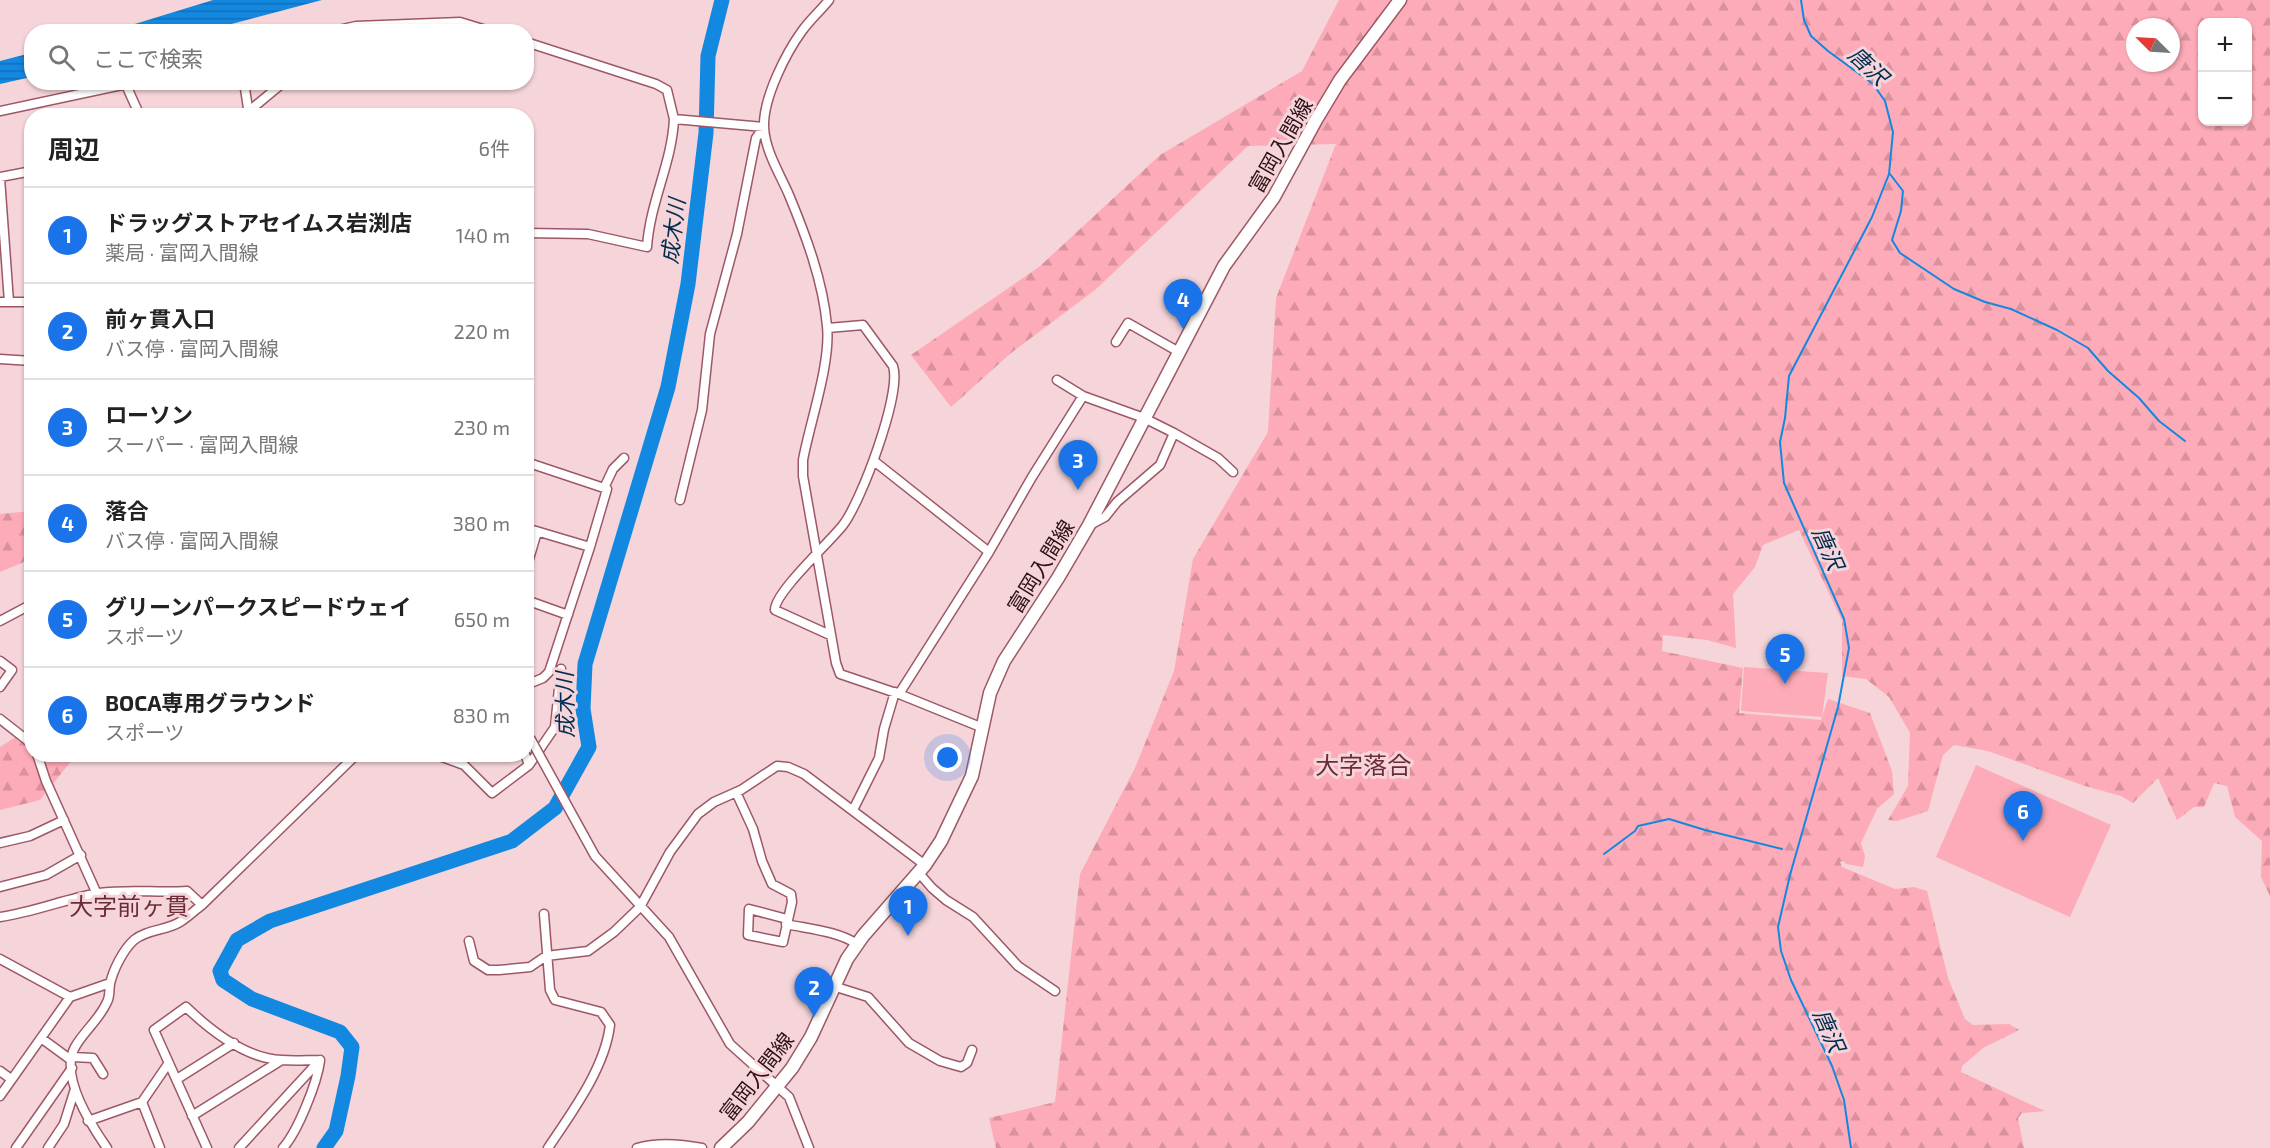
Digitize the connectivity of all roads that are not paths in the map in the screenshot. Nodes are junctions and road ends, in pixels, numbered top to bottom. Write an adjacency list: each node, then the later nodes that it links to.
1 (830, 0): 15 (street)
2 (1400, 0): 23 (main road, 富岡入間線)
3 (408, 24): 4 (street)
4 (467, 24)
5 (534, 45): 14 (street)
6 (102, 90): 13 (street)
7 (128, 90): 10 (street)
8 (245, 90): 11 (street)
9 (275, 90): 12 (street)
10 (136, 108)
11 (246, 108)
12 (254, 108)
13 (0, 111)
14 (674, 119): 15 (street); 18 (street)
15 (764, 127): 21 (street); 35 (street)
16 (24, 173): 17 (street)
17 (0, 178): 19 (street)
18 (534, 233)
19 (5, 302): 20 (street)
20 (24, 302)
21 (828, 328): 31 (street); 42 (street)
22 (1116, 342): 23 (street)
23 (1179, 351): 28 (main road, 富岡入間線)
24 (0, 359): 25 (street)
25 (24, 360)
26 (1057, 380): 27 (street)
27 (1083, 396): 28 (street); 41 (street)
28 (1144, 418): 29 (street); 36 (main road, 富岡入間線)
29 (1174, 434): 33 (street); 36 (street)
30 (624, 458): 34 (street)
31 (874, 461): 41 (street); 42 (street)
32 (534, 465): 34 (street)
33 (1233, 472)
34 (604, 488): 40 (street)
35 (680, 500)
36 (1089, 525): 54 (main road, 富岡入間線)
37 (534, 531): 38 (street)
38 (537, 532): 39 (street); 40 (street)
39 (534, 542)
40 (590, 547): 45 (street)
41 (989, 552): 52 (street)
42 (816, 556): 47 (street); 47 (street)
43 (534, 603): 45 (street)
44 (24, 608): 46 (street)
45 (568, 615): 50 (street)
46 (0, 621)
47 (830, 635): 52 (street)
48 (0, 661): 51 (street)
49 (561, 669): 57 (street)
50 (534, 682)
51 (0, 687)
52 (897, 693): 54 (street); 65 (street)
53 (0, 719): 55 (street)
54 (983, 728): 69 (main road, 富岡入間線)
55 (24, 738)
56 (534, 746): 73 (street, bridge)
57 (534, 758)
58 (40, 762): 66 (street)
59 (349, 762): 72 (street)
60 (456, 762): 63 (street)
61 (528, 762): 63 (street)
62 (531, 762): 63 (street)
63 (529, 765)
64 (736, 792): 65 (street); 73 (street); 76 (street)
65 (853, 810): 69 (street)
66 (64, 820): 67 (street); 68 (street)
67 (0, 843)
68 (81, 855): 70 (street); 71 (street)
69 (922, 869): 78 (main road, 富岡入間線); 83 (street)
70 (0, 887)
71 (97, 894): 72 (street); 75 (street)
72 (202, 905): 81 (street)
73 (640, 907): 79 (street); 96 (street)
74 (544, 914): 79 (street)
75 (0, 917)
76 (787, 921): 76 (street); 78 (street)
77 (469, 940): 79 (street)
78 (857, 944): 82 (main road, 富岡入間線)
79 (546, 956): 109 (street)
80 (0, 958): 84 (street)
81 (110, 983): 84 (street); 90 (street)
82 (833, 986): 87 (street); 96 (main road, 富岡入間線)
83 (1055, 991)
84 (70, 997): 85 (street)
85 (41, 1038): 90 (street); 94 (street)
86 (234, 1043): 88 (street); 91 (street); 95 (street)
87 (972, 1050)
88 (280, 1060): 89 (street); 100 (street)
89 (320, 1060): 107 (street); 108 (street)
90 (72, 1062): 93 (street); 97 (street); 102 (street)
91 (168, 1064): 95 (street); 99 (street)
92 (0, 1071): 94 (street)
93 (103, 1074)
94 (11, 1079): 98 (street)
95 (177, 1079): 100 (street)
96 (778, 1086): 112 (main road, 富岡入間線); 113 (street)
97 (75, 1089): 101 (street); 103 (street)
98 (0, 1095)
99 (142, 1102): 101 (street); 105 (street)
100 (192, 1116): 106 (street)
101 (88, 1120): 104 (street)
102 (16, 1148)
103 (48, 1148)
104 (107, 1148)
105 (160, 1148)
106 (207, 1148)
107 (239, 1148)
108 (283, 1148)
109 (548, 1148)
110 (637, 1148): 111 (street)
111 (702, 1148)
112 (721, 1148)
113 (809, 1148)

